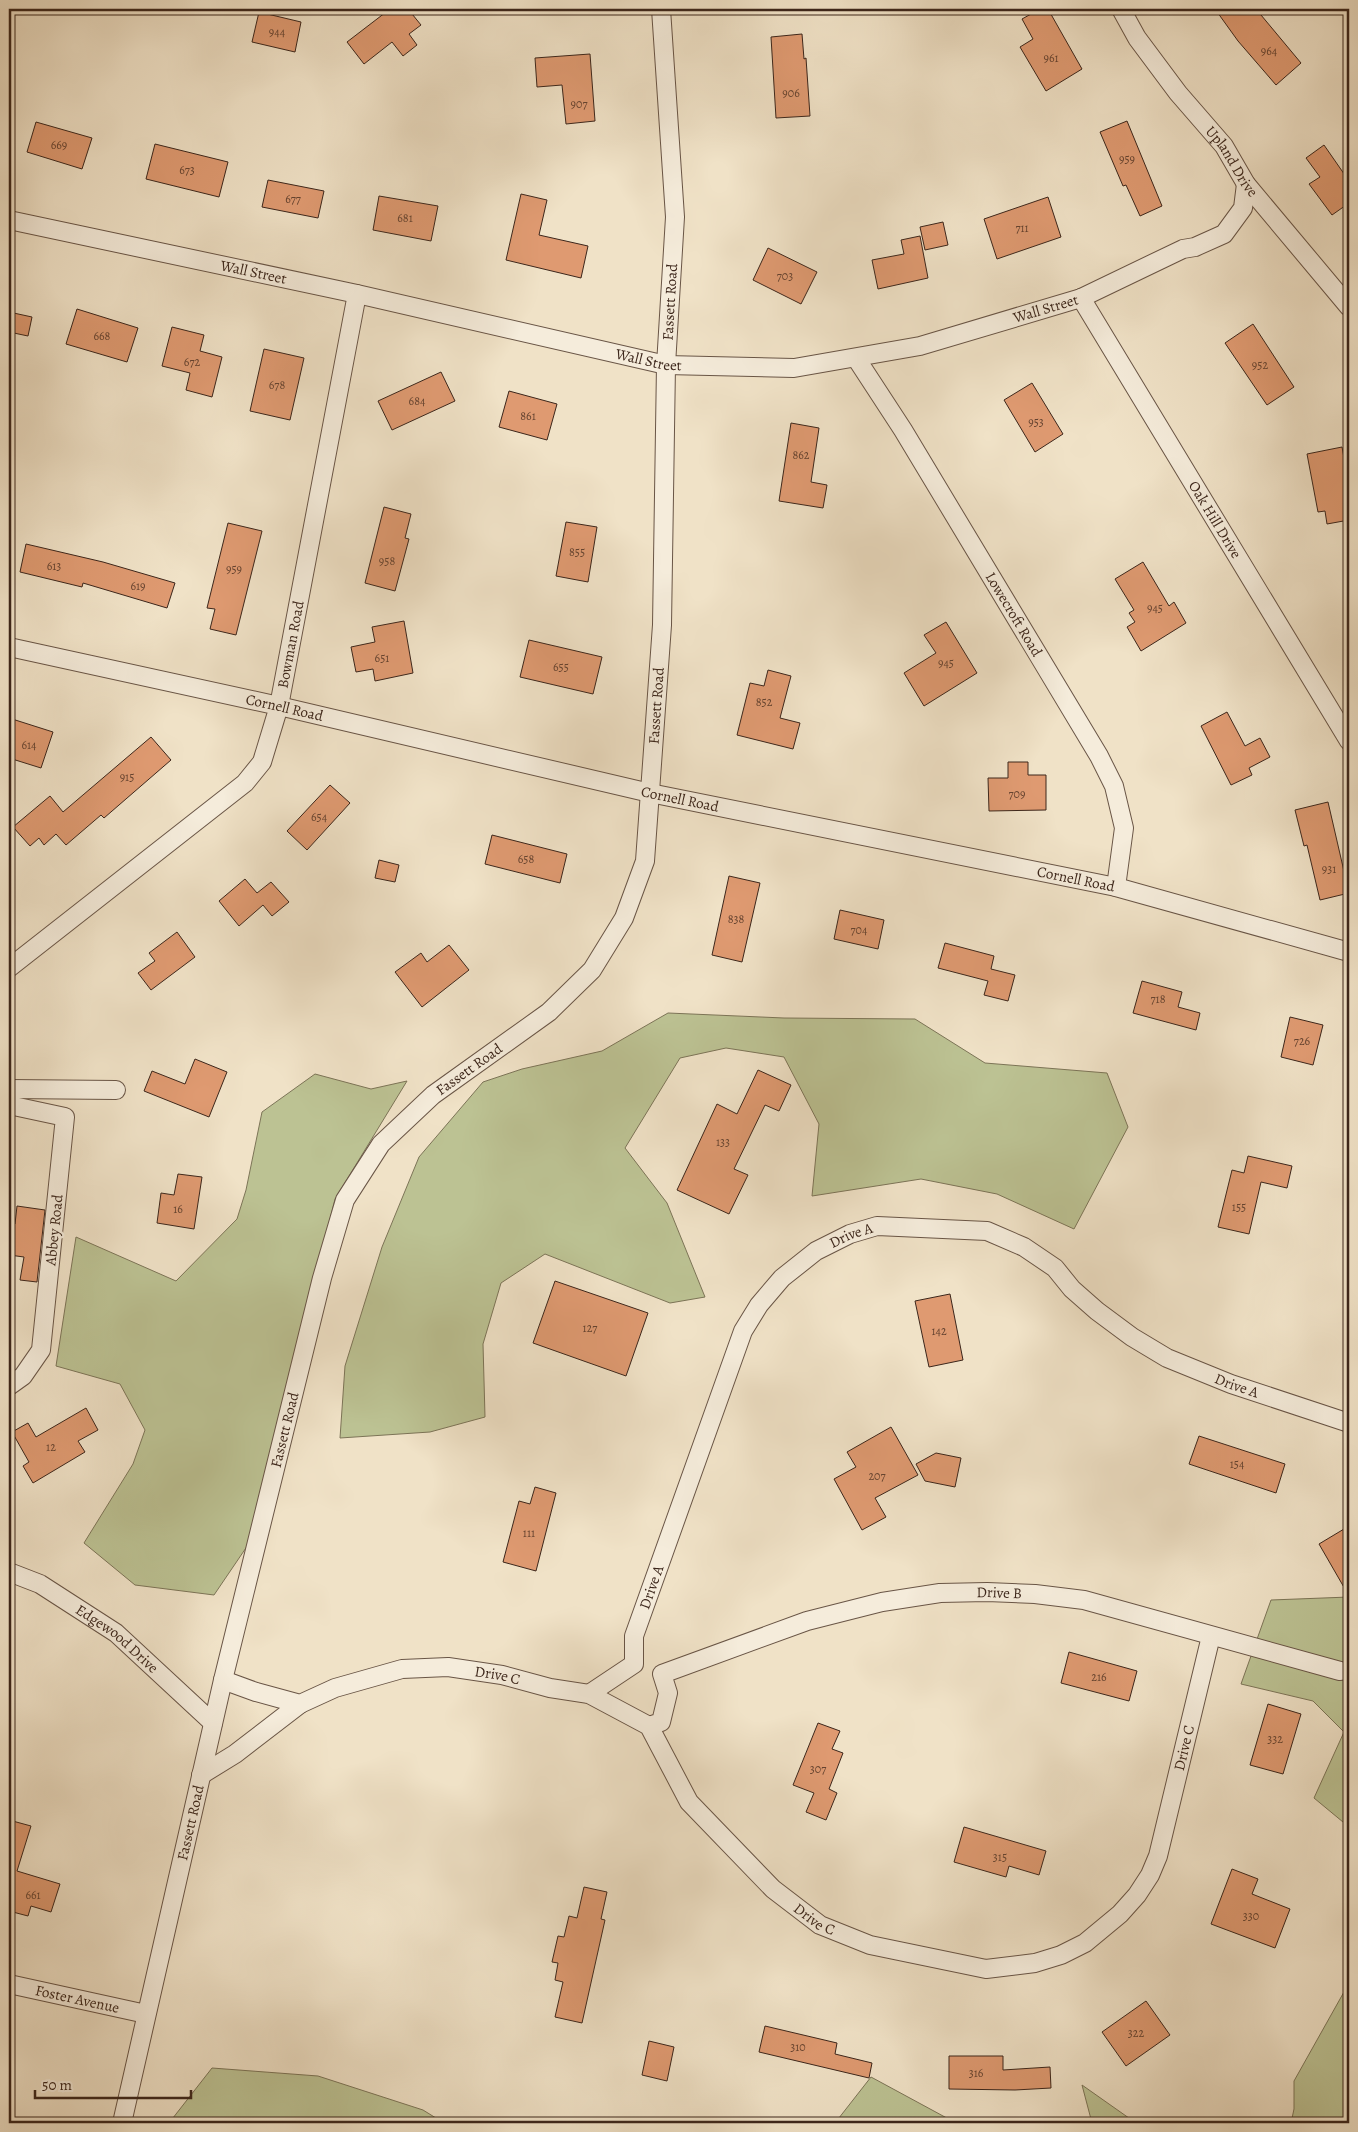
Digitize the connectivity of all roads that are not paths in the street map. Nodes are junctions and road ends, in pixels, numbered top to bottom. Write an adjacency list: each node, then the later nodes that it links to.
1 (662, 9): 9 (street, Fassett Road)
2 (1121, 9): 3 (street, Upland Drive)
3 (1246, 184): 6 (street, Wall Street); 7 (street, Upland Drive)
4 (9, 220): 5 (street, Wall Street)
5 (357, 294): 9 (street, Wall Street); 11 (street, Bowman Road)
6 (1081, 298): 8 (street, Wall Street); 12 (street, Oak Hill Drive)
7 (1349, 307)
8 (856, 358): 9 (street, Wall Street); 14 (street, Lowecroft Road)
9 (666, 365): 13 (street, Fassett Road)
10 (9, 648): 11 (street, Cornell Road)
11 (279, 706): 13 (street, Cornell Road); 16 (street, Bowman Road)
12 (1349, 741)
13 (650, 792): 14 (street, Cornell Road); 27 (street, Fassett Road)
14 (1116, 887): 15 (street, Cornell Road)
15 (1349, 952)
16 (9, 968)
17 (9, 1089): 18 (street)
18 (116, 1090)
19 (9, 1105): 20 (street, Abbey Road)
20 (9, 1386)
21 (1349, 1422): 24 (street, Drive A)
22 (9, 1572): 30 (street, Edgewood Drive)
23 (1211, 1636): 25 (street, Drive B); 26 (street, Drive B); 31 (street, Drive C)
24 (634, 1664): 26 (street); 28 (street)
25 (1340, 1671)
26 (662, 1674): 31 (street)
27 (223, 1680): 29 (street); 30 (street, Fassett Road)
28 (589, 1694): 29 (street, Drive C); 31 (street, Drive C)
29 (300, 1704): 32 (street, Drive C)
30 (213, 1723): 32 (street, Fassett Road)
31 (649, 1726)
32 (201, 1775): 34 (street, Fassett Road)
33 (9, 1984): 34 (street, Foster Avenue)
34 (146, 2014): 35 (street, Fassett Road)
35 (122, 2123)

